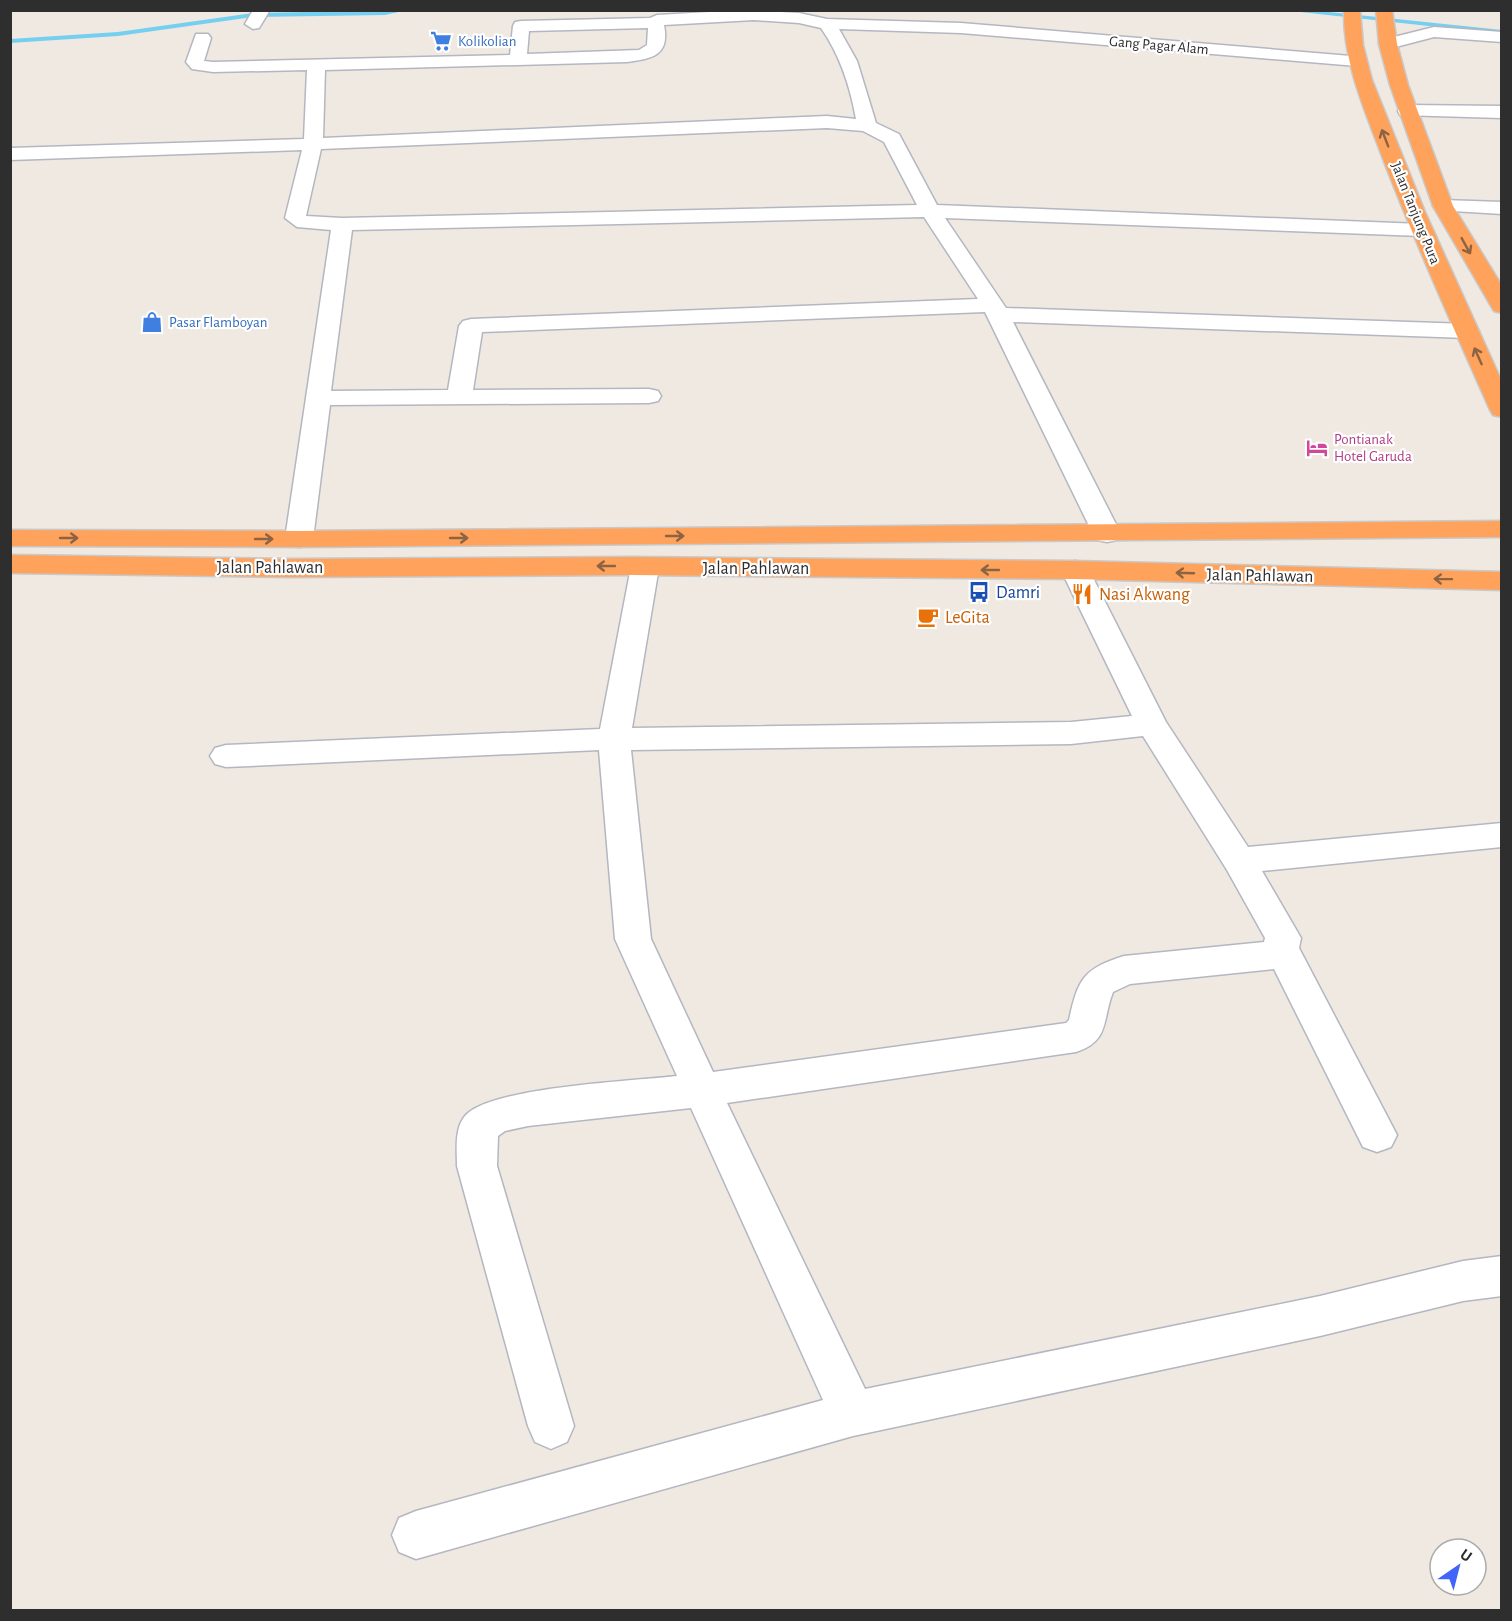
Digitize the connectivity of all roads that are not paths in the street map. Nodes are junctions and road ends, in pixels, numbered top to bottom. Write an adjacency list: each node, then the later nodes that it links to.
1 (1384, 10): 7 (highway, Jalan Tanjung Pura)
2 (1351, 21): 9 (highway, Jalan Tanjung Pura)
3 (655, 23): 4 (street, Gang Pagar Alam); 8 (street); 8 (street, Gang Pagar Alam)
4 (827, 24): 9 (street, Gang Pagar Alam); 15 (street)
5 (1502, 37): 7 (street)
6 (202, 38): 10 (street)
7 (1388, 39): 12 (highway, Jalan Tanjung Pura)
8 (518, 59): 10 (street)
9 (1357, 61): 11 (highway, Jalan Tanjung Pura)
10 (316, 64): 16 (street)
11 (1363, 82): 12 (highway); 22 (highway, Jalan Tanjung Pura, one-way to 11)
12 (1399, 85): 13 (highway, Jalan Tanjung Pura)
13 (1407, 111): 14 (street); 18 (highway, Jalan Tanjung Pura)
14 (1502, 112)
15 (867, 126): 16 (street); 20 (street)
16 (313, 144): 17 (street); 21 (street)
17 (10, 154)
18 (1443, 206): 19 (street); 23 (highway, Jalan Tanjung Pura, one-way to 23)
19 (1502, 208)
20 (930, 211): 21 (street); 22 (street); 24 (street)
21 (342, 224): 27 (street)
22 (1420, 230): 25 (highway, Jalan Tanjung Pura)
23 (1502, 306)
24 (996, 310): 25 (street); 28 (street); 31 (street)
25 (1467, 331): 29 (highway, Jalan Tanjung Pura, one-way to 25)
26 (649, 396): 28 (street)
27 (318, 398): 28 (street); 33 (street)
28 (459, 398)
29 (1502, 410)
30 (1502, 529): 31 (highway, Jalan Pahlawan)
31 (1107, 534): 33 (highway, Jalan Pahlawan, one-way to 31)
32 (10, 538): 33 (highway, Jalan Pahlawan, one-way to 33)
33 (299, 539)
34 (10, 564): 35 (highway, Jalan Pahlawan, one-way to 34)
35 (645, 567): 36 (highway, Jalan Pahlawan, one-way to 35); 39 (street)
36 (1075, 570): 37 (highway, Jalan Pahlawan, one-way to 36); 38 (street)
37 (1502, 581)
38 (1152, 724): 39 (street); 42 (street)
39 (614, 739): 40 (street); 44 (street)
40 (226, 756)
41 (1502, 835): 42 (street)
42 (1239, 861): 43 (street)
43 (1281, 948): 44 (street); 45 (street)
44 (702, 1090): 47 (street); 48 (street)
45 (1377, 1135)
46 (1502, 1276): 47 (street)
47 (853, 1414): 49 (street)
48 (551, 1426)
49 (416, 1535)

